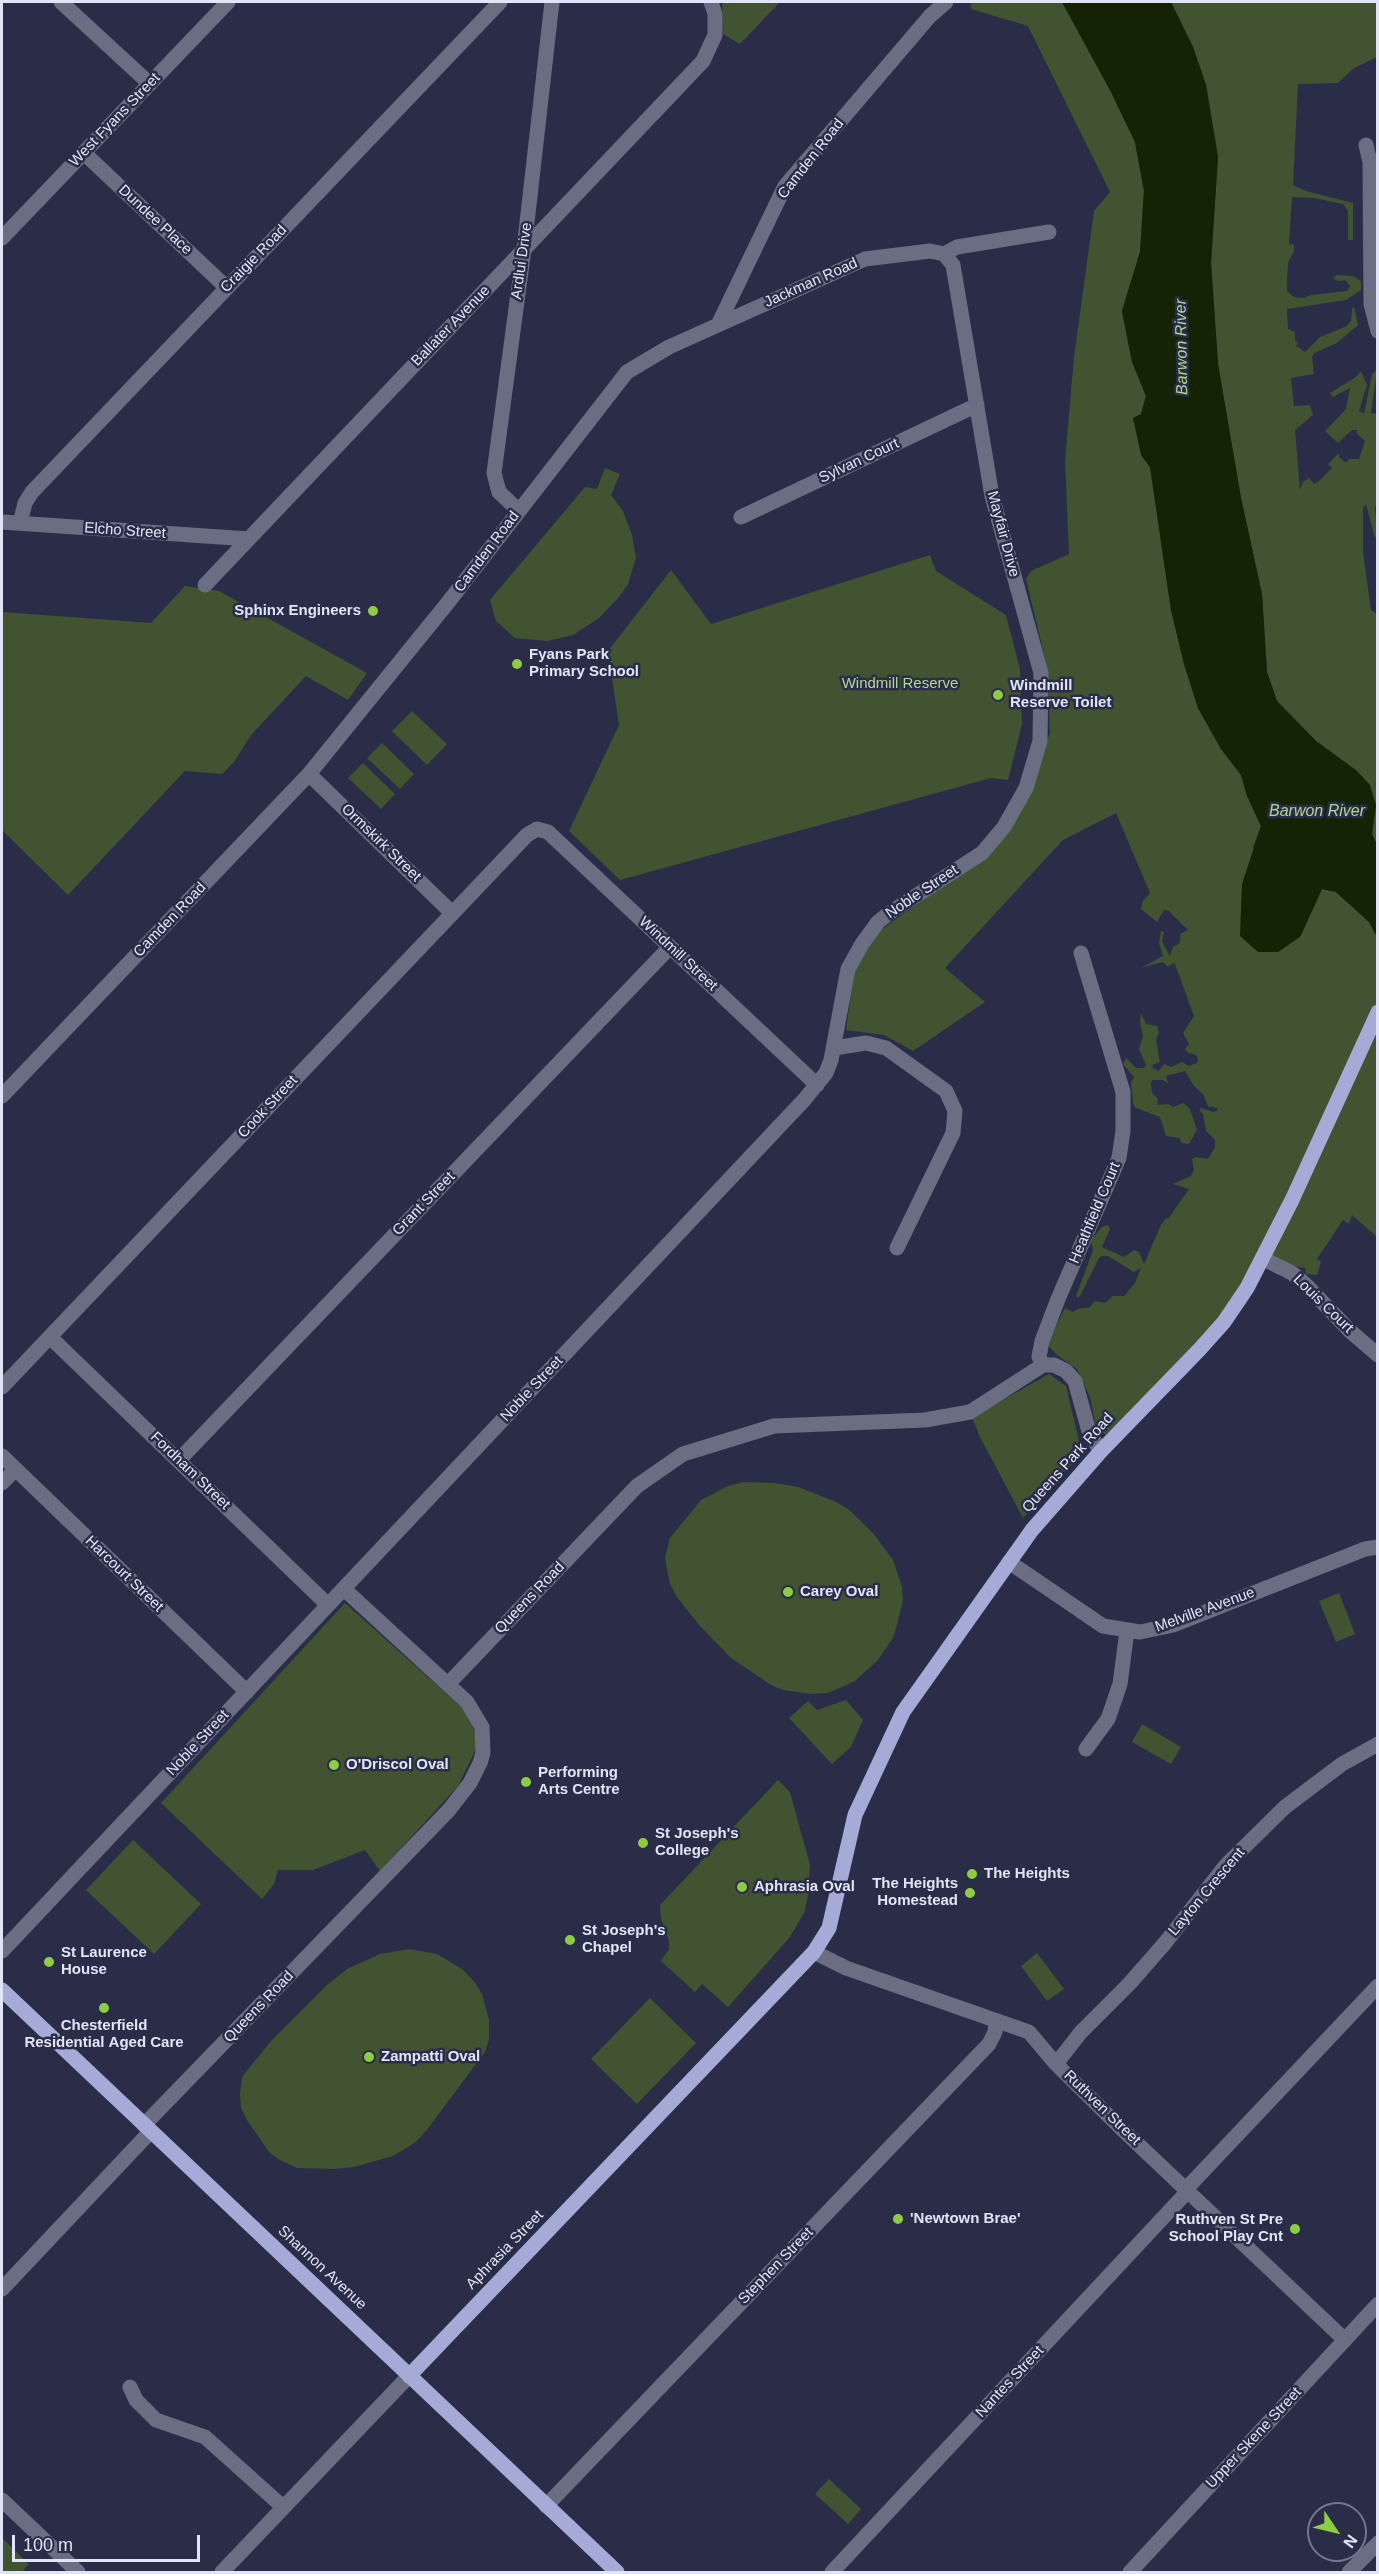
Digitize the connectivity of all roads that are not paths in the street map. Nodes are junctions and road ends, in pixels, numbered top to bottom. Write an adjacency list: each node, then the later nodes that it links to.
1 (62, 2): 7 (street)
2 (228, 2): 7 (street, West Fyans Street)
3 (500, 2): 15 (street, Craigie Road)
4 (552, 2): 13 (street, Ardlui Drive)
5 (711, 2): 13 (street, Ballater Avenue)
6 (946, 2): 16 (street, Camden Road)
7 (150, 84): 9 (street, West Fyans Street)
8 (1366, 145): 10 (street)
9 (84, 153): 12 (street, West Fyans Street); 15 (street, Dundee Place)
10 (1374, 162): 17 (street)
11 (1049, 232): 14 (street, Jackman Road)
12 (2, 238)
13 (524, 249): 19 (street, Ardlui Drive); 23 (street, Ballater Avenue)
14 (944, 254): 16 (street, Jackman Road); 18 (street, Mayfair Drive)
15 (227, 288): 22 (street, Craigie Road)
16 (718, 325): 19 (street, Camden Road)
17 (1377, 331)
18 (977, 405): 20 (street, Sylvan Court); 26 (street, Mayfair Drive)
19 (518, 510): 25 (street, Camden Road)
20 (741, 517)
21 (2, 522): 22 (street, Elcho Street)
22 (20, 523): 23 (street, Elcho Street)
23 (249, 539): 24 (street, Ballater Avenue)
24 (206, 585)
25 (309, 774): 28 (street, Ormskirk Street); 34 (street, Camden Road)
26 (1013, 810): 32 (street, Noble Street)
27 (537, 829): 28 (street, Cook Street); 29 (street, Windmill Street)
28 (452, 913): 37 (street, Cook Street)
29 (670, 947): 33 (street, Windmill Street); 43 (street, Grant Street)
30 (1081, 952): 39 (street, Heathfield Court)
31 (1377, 1012): 36 (main road, Queens Park Road)
32 (834, 1048): 33 (street, Noble Street); 35 (street)
33 (817, 1085): 48 (street, Noble Street)
34 (2, 1096)
35 (897, 1248)
36 (1264, 1259): 38 (street, Louis Court); 41 (main road, Queens Park Road)
37 (50, 1337): 40 (street, Cook Street); 43 (street, Fordham Street)
38 (1377, 1355)
39 (1043, 1365): 41 (street); 51 (street, Queens Road)
40 (2, 1387)
41 (1101, 1451): 47 (main road, Queens Park Road)
42 (2, 1456): 44 (street, Harcourt Street)
43 (179, 1460): 49 (street, Fordham Street)
44 (16, 1469): 45 (street); 52 (street, Harcourt Street)
45 (2, 1484)
46 (1377, 1547): 50 (street, Melville Avenue)
47 (1009, 1562): 50 (street, Melville Avenue); 56 (main road, Queens Park Road)
48 (344, 1589): 49 (street, Noble Street); 51 (street)
49 (328, 1605): 52 (street, Noble Street)
50 (1127, 1631): 54 (street)
51 (449, 1683): 61 (street, Queens Road)
52 (247, 1692): 55 (street, Noble Street)
53 (1377, 1744): 60 (street, Layton Crescent)
54 (1086, 1749)
55 (2, 1951)
56 (814, 1952): 59 (street, Ruthven Street); 66 (main road, Aphrasia Street)
57 (1377, 1986): 62 (street, Nantes Street)
58 (2, 1990): 61 (main road, Shannon Avenue)
59 (996, 2021): 60 (street, Ruthven Street); 69 (street, Stephen Street)
60 (1056, 2064): 62 (street, Ruthven Street)
61 (147, 2128): 63 (street, Queens Road); 66 (main road, Shannon Avenue)
62 (1187, 2190): 65 (street, Ruthven Street); 75 (street, Nantes Street)
63 (2, 2289)
64 (1377, 2304): 65 (street, Upper Skene Street)
65 (1344, 2340): 76 (street, Upper Skene Street)
66 (409, 2376): 69 (main road, Shannon Avenue); 70 (street, Aphrasia Street)
67 (130, 2387): 70 (street)
68 (2, 2500): 72 (street)
69 (546, 2506): 74 (main road, Shannon Avenue)
70 (283, 2508): 73 (street, Aphrasia Street)
71 (1377, 2543): 77 (street)
72 (78, 2572)
73 (222, 2572)
74 (617, 2572)
75 (832, 2572)
76 (1130, 2572)
77 (1349, 2572)

